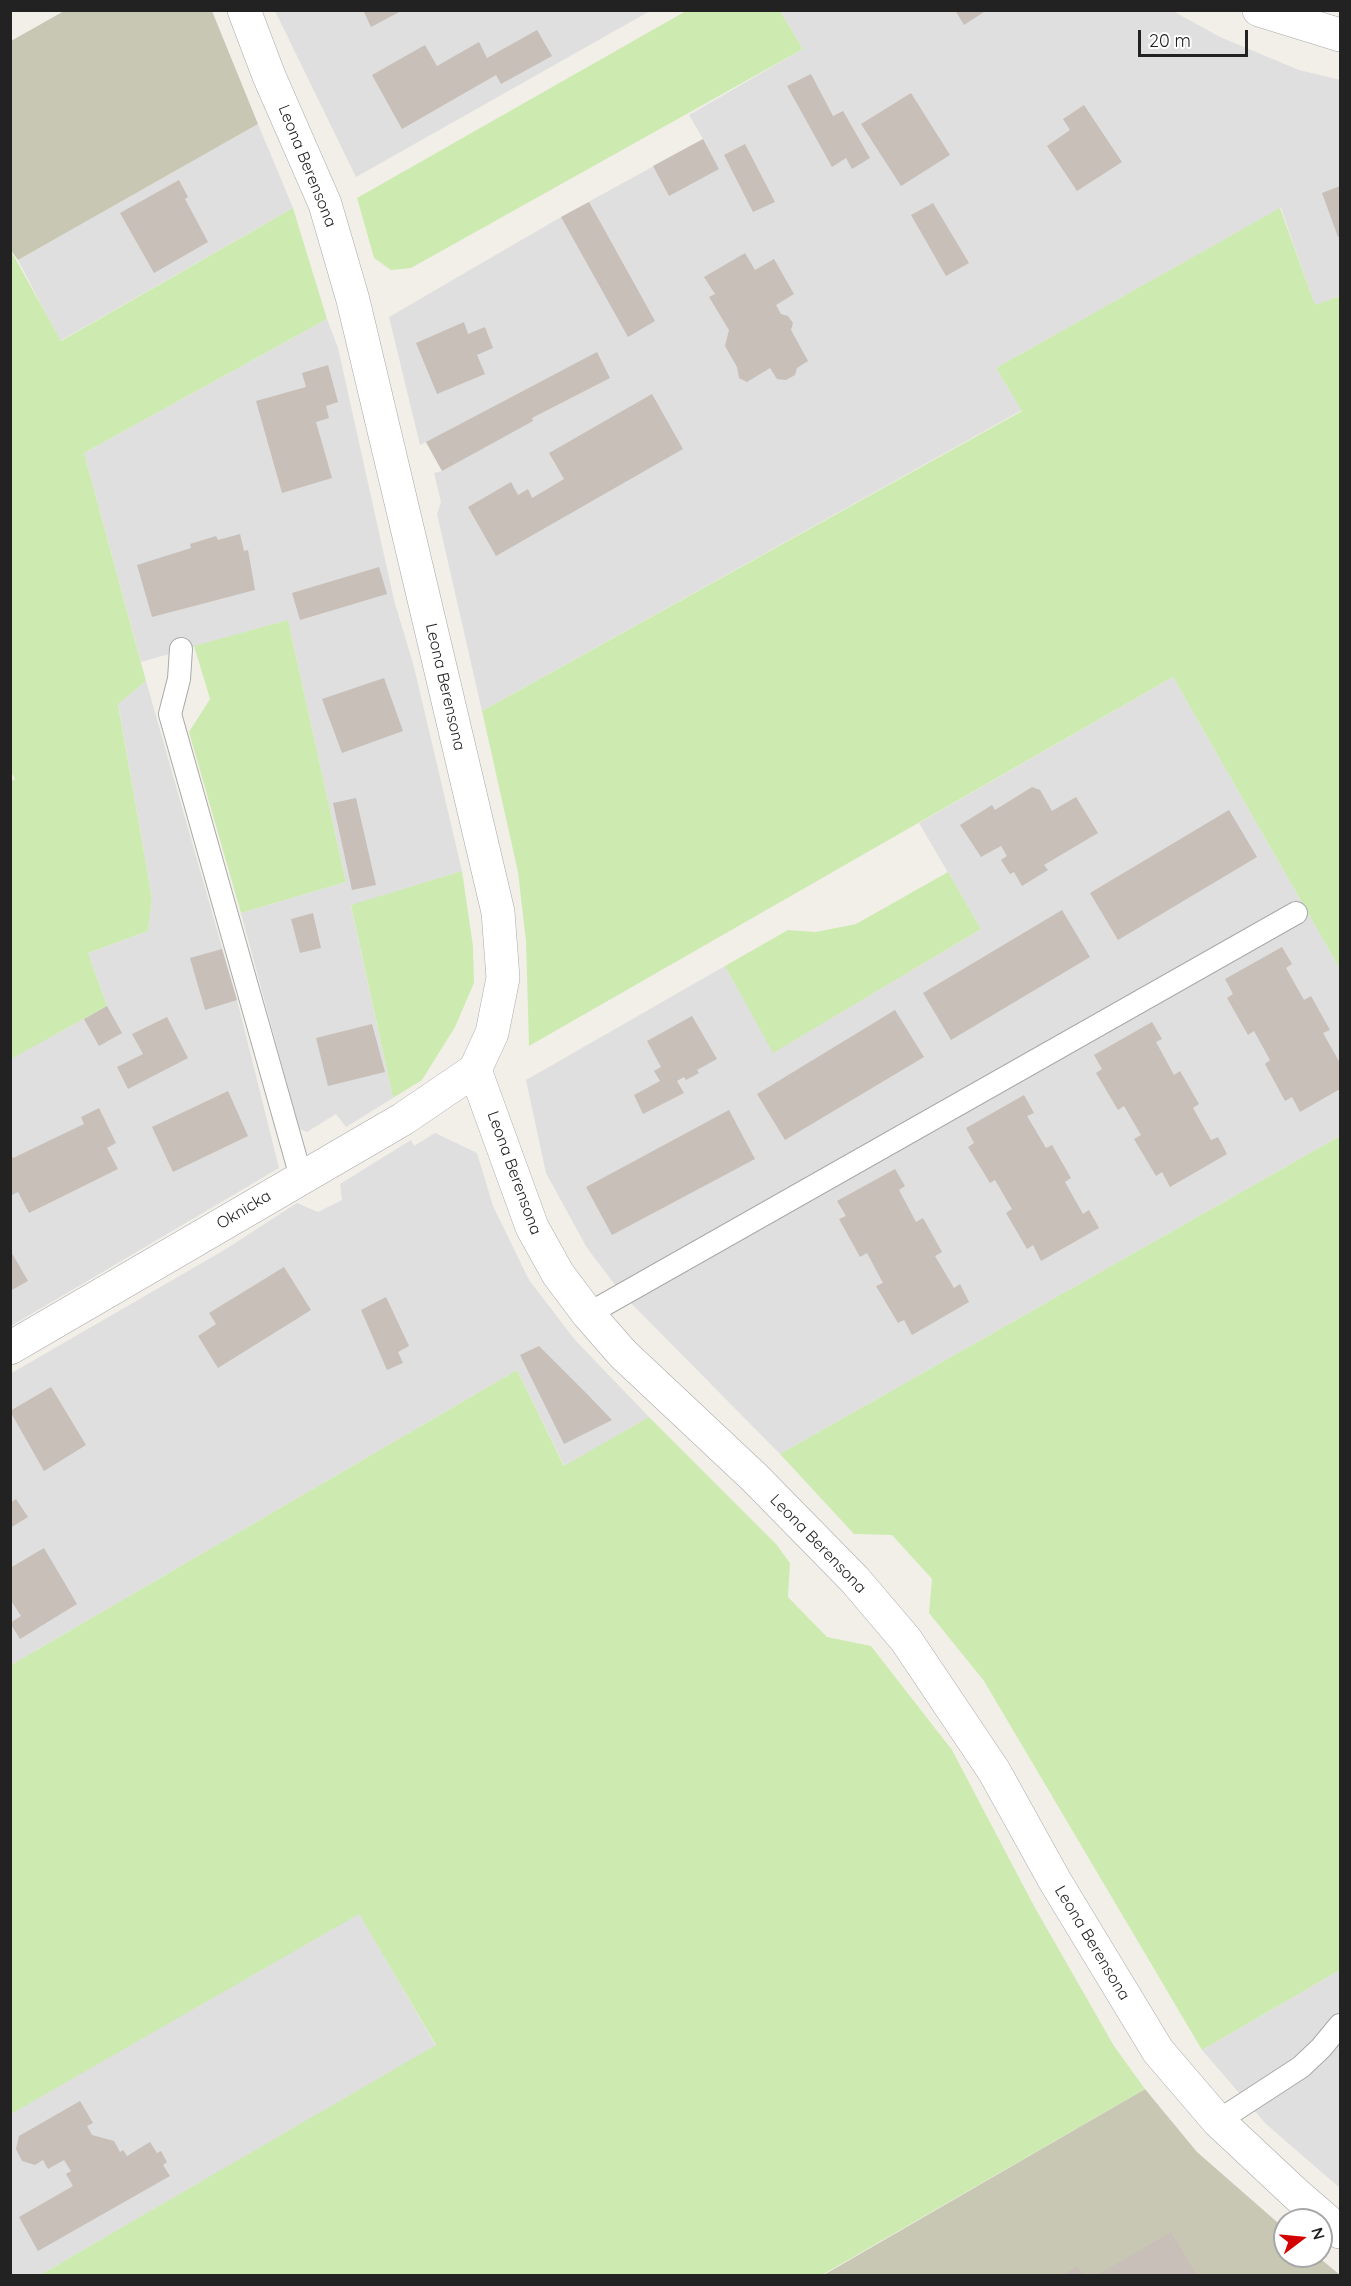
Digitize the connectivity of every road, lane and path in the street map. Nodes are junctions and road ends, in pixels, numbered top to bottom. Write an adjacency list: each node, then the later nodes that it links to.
1 (244, 10): 6 (street, Leona Berensona)
2 (1259, 10): 3 (street)
3 (1341, 35)
4 (181, 649): 7 (lane)
5 (1296, 913): 8 (lane)
6 (475, 1070): 7 (street, Oknicka); 8 (street, Leona Berensona)
7 (301, 1177): 9 (street, Oknicka)
8 (588, 1314): 11 (street, Leona Berensona)
9 (10, 1348)
10 (1341, 2025): 11 (lane)
11 (1218, 2121): 12 (street, Leona Berensona)
12 (1341, 2232)

